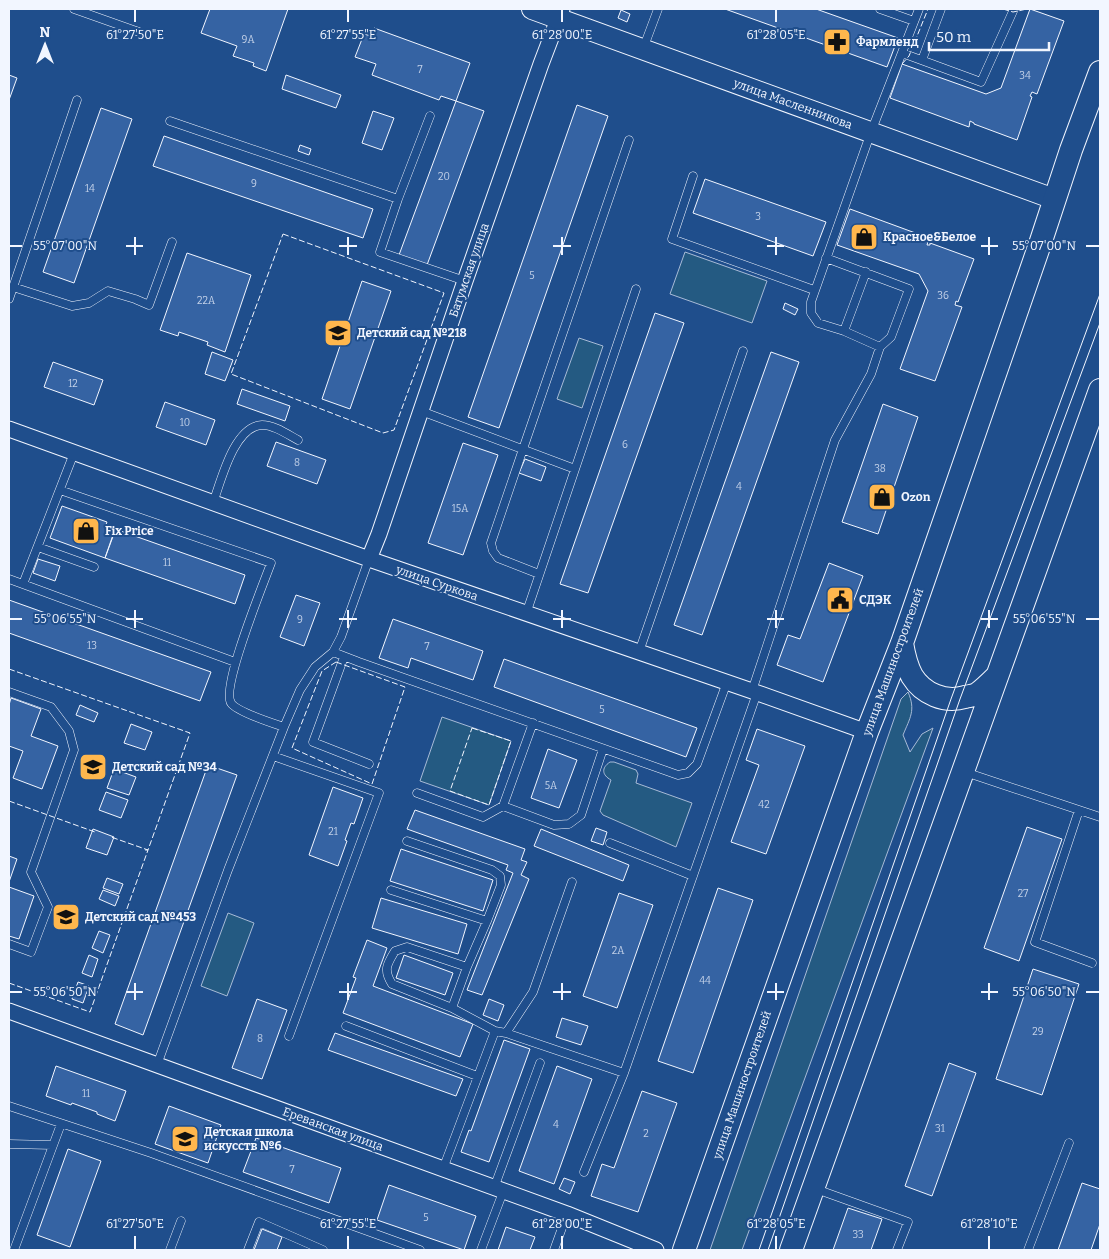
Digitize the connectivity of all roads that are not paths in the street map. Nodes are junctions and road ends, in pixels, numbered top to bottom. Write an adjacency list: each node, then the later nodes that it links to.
1 (74, 9): 10 (lane)
2 (532, 9): 8 (street, улица Масленникова)
3 (658, 9): 11 (lane)
4 (880, 9): 9 (lane)
5 (919, 9): 9 (lane)
6 (942, 9): 13 (lane)
7 (1014, 9): 13 (lane)
8 (561, 14): 11 (street, улица Масленникова); 26 (street, Батумская улица)
9 (914, 21): 12 (lane)
10 (139, 32)
11 (643, 49): 18 (street, улица Масленникова)
12 (902, 53): 13 (lane); 18 (lane)
13 (922, 60)
14 (1100, 72): 22 (main road, улица Машиностроителей)
15 (77, 100): 27 (lane)
16 (430, 116): 21 (lane)
17 (170, 121): 21 (lane)
18 (871, 132): 22 (street, улица Масленникова); 24 (lane)
19 (630, 140): 38 (lane)
20 (693, 176): 29 (lane)
21 (398, 199): 26 (lane)
22 (1054, 199): 50 (main road, улица Машиностроителей)
23 (172, 242): 27 (lane)
24 (826, 258): 25 (lane); 29 (lane)
25 (866, 272): 31 (lane); 32 (lane)
26 (465, 281): 35 (street, Батумская улица)
27 (12, 287): 30 (lane)
28 (636, 289): 40 (lane)
29 (814, 290): 31 (lane)
30 (9, 299)
31 (844, 332): 32 (lane)
32 (880, 346): 58 (lane)
33 (743, 351): 52 (lane)
34 (1099, 397): 55 (main road)
35 (421, 412): 38 (lane); 44 (street, Батумская улица)
36 (9, 429): 39 (street, улица Суркова)
37 (298, 440): 42 (lane)
38 (522, 449): 40 (lane); 46 (lane)
39 (74, 453): 41 (lane); 42 (street, улица Суркова)
40 (575, 469): 46 (lane)
41 (60, 490): 43 (lane); 54 (lane)
42 (213, 503): 44 (street, улица Суркова)
43 (38, 547): 45 (lane); 48 (lane)
44 (368, 559): 49 (street, улица Суркова); 51 (lane)
45 (94, 567)
46 (539, 574): 49 (lane)
47 (9, 579): 48 (lane)
48 (23, 584): 54 (lane)
49 (526, 614): 52 (street, улица Суркова)
50 (902, 643): 55 (main road); 61 (main road, улица Машиностроителей)
51 (332, 652): 53 (lane); 60 (lane)
52 (639, 652): 56 (street, улица Суркова)
53 (344, 656): 59 (lane); 64 (lane)
54 (235, 662): 60 (lane)
55 (997, 676): 65 (main road)
56 (727, 682): 58 (street, улица Суркова); 62 (lane)
57 (9, 692): 76 (lane)
58 (755, 692): 61 (street, улица Суркова); 72 (lane)
59 (533, 723): 62 (lane); 67 (lane)
60 (284, 727): 63 (lane)
61 (867, 732): 108 (main road, улица Машиностроителей)
62 (604, 749): 67 (lane)
63 (273, 756): 84 (lane); 86 (lane)
64 (369, 764)
65 (964, 771): 68 (lane); 96 (main road)
66 (417, 793): 67 (lane)
67 (502, 806)
68 (1079, 810): 69 (lane); 77 (lane)
69 (1100, 817)
70 (407, 841): 75 (lane)
71 (610, 843): 72 (lane)
72 (693, 876): 87 (lane)
73 (572, 882): 83 (lane)
74 (391, 890): 75 (lane)
75 (487, 922): 78 (lane)
76 (9, 944)
77 (1092, 963)
78 (467, 967): 79 (lane); 79 (lane)
79 (452, 1008): 82 (lane)
80 (9, 1011): 86 (street, Ереванская улица)
81 (346, 1026): 88 (lane)
82 (494, 1031): 83 (lane); 88 (lane)
83 (506, 1033): 87 (lane)
84 (289, 1036)
85 (540, 1063): 97 (lane)
86 (158, 1065): 94 (street, Ереванская улица)
87 (624, 1073): 95 (lane)
88 (477, 1076): 94 (lane)
89 (9, 1106): 90 (lane)
90 (61, 1124): 93 (lane); 104 (lane)
91 (9, 1144): 93 (lane)
92 (1069, 1144): 111 (lane)
93 (52, 1145): 100 (lane)
94 (442, 1169): 97 (street, Ереванская улица)
95 (584, 1172)
96 (814, 1188): 109 (main road); 110 (lane)
97 (499, 1190): 98 (street, Ереванская улица); 105 (lane)
98 (567, 1214): 106 (lane); 107 (street, Ереванская улица)
99 (181, 1220): 101 (lane)
100 (14, 1250)
101 (170, 1250)
102 (248, 1250): 103 (lane)
103 (323, 1250)
104 (417, 1250)
105 (481, 1250)
106 (554, 1250)
107 (656, 1250)
108 (684, 1250)
109 (791, 1250)
110 (897, 1250)
111 (1028, 1250)

